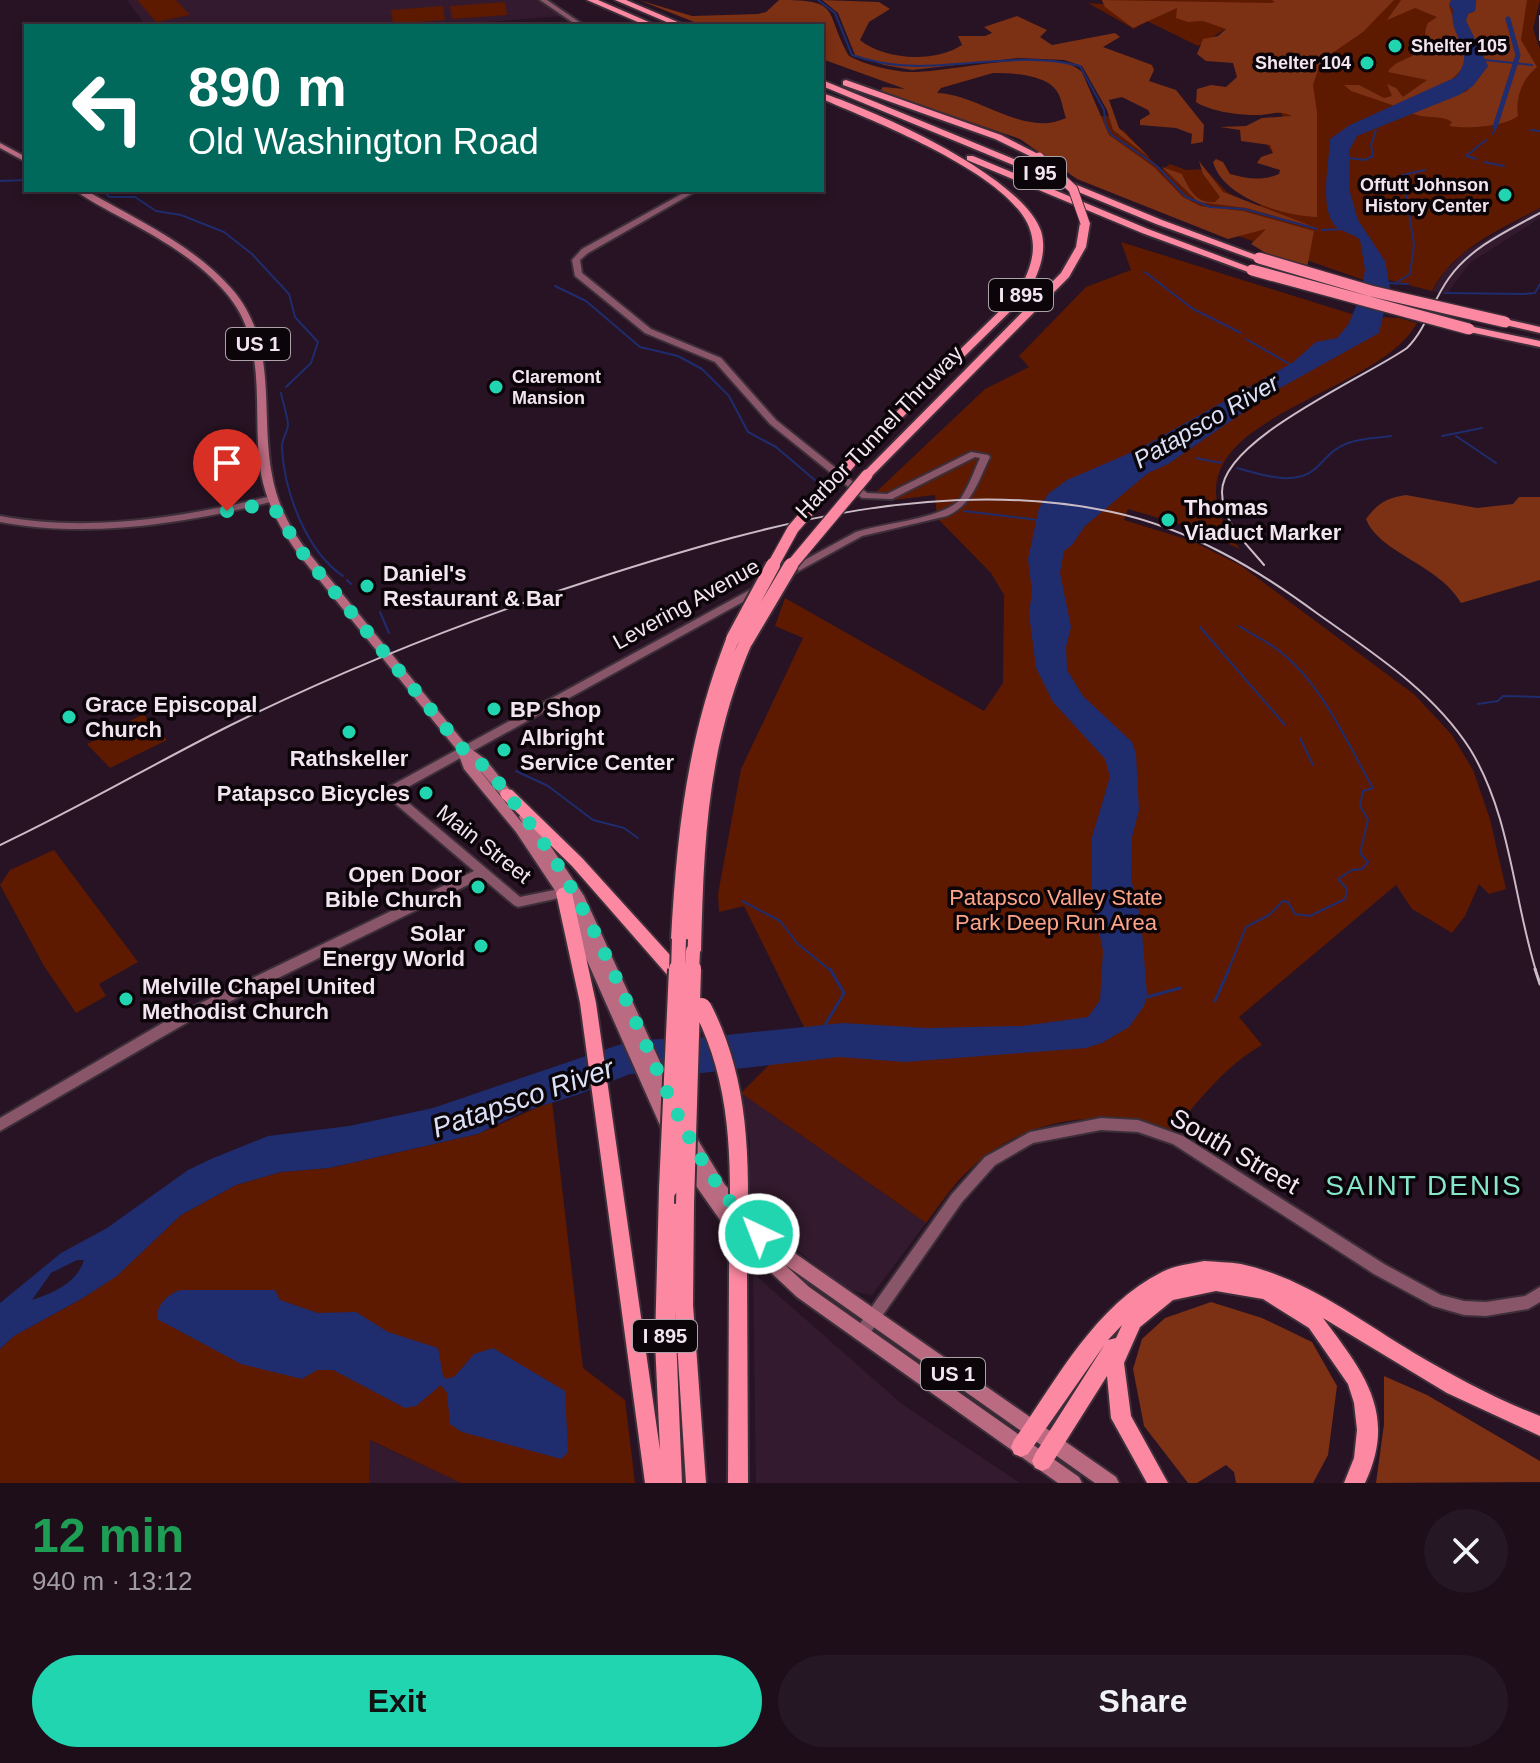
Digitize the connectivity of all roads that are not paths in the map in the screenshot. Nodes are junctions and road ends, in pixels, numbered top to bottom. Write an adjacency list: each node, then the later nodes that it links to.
1 (543, 0): 4 (street)
2 (591, 0): 5 (highway)
3 (619, 0): 6 (highway)
4 (579, 24)
5 (649, 24)
6 (678, 24)
7 (824, 76): 21 (highway, Harbor Tunnel Thruway / I 895, bridge)
8 (824, 84): 15 (highway, I 95, bridge)
9 (824, 97): 10 (highway, I 95)
10 (875, 118): 16 (highway, I 95, bridge); 21 (highway, Harbor Tunnel Thruway / I 895, bridge)
11 (0, 145): 12 (main road)
12 (24, 159)
13 (82, 192): 17 (main road, US 1)
14 (690, 192): 22 (street, Levering Avenue)
15 (1540, 330)
16 (1540, 344)
17 (272, 499): 18 (street); 19 (main road, US 1)
18 (247, 506): 19 (street); 20 (street)
19 (278, 512): 22 (main road, US 1)
20 (0, 519)
21 (740, 640): 39 (highway, Harbor Tunnel Thruway / I 895, bridge); 40 (highway, Harbor Tunnel Thruway / I 895, bridge)
22 (463, 749): 23 (street, Levering Avenue); 24 (main road, US 1); 26 (main road, US 1)
23 (389, 792): 25 (street, Main Street)
24 (507, 794): 27 (main road, US 1); 41 (highway, bridge)
25 (484, 872): 26 (street, Main Street); 28 (street)
26 (564, 893): 27 (main road, US 1); 38 (highway)
27 (630, 1026): 29 (main road, US 1)
28 (0, 1125)
29 (674, 1125): 31 (main road, US 1); 32 (main road, US 1)
30 (1540, 1294): 31 (street, South Street)
31 (872, 1318): 32 (street, South Street); 35 (main road, US 1)
32 (861, 1334): 36 (main road, US 1)
33 (1119, 1340): 37 (highway); 44 (highway); 45 (highway)
34 (1540, 1426): 35 (highway)
35 (1033, 1430): 36 (highway); 37 (main road, US 1)
36 (1021, 1447): 37 (main road, US 1)
37 (1047, 1452): 42 (main road, US 1); 43 (main road, US 1)
38 (655, 1483)
39 (672, 1483)
40 (696, 1483)
41 (738, 1483)
42 (1073, 1483)
43 (1110, 1483)
44 (1158, 1483)
45 (1354, 1483)

